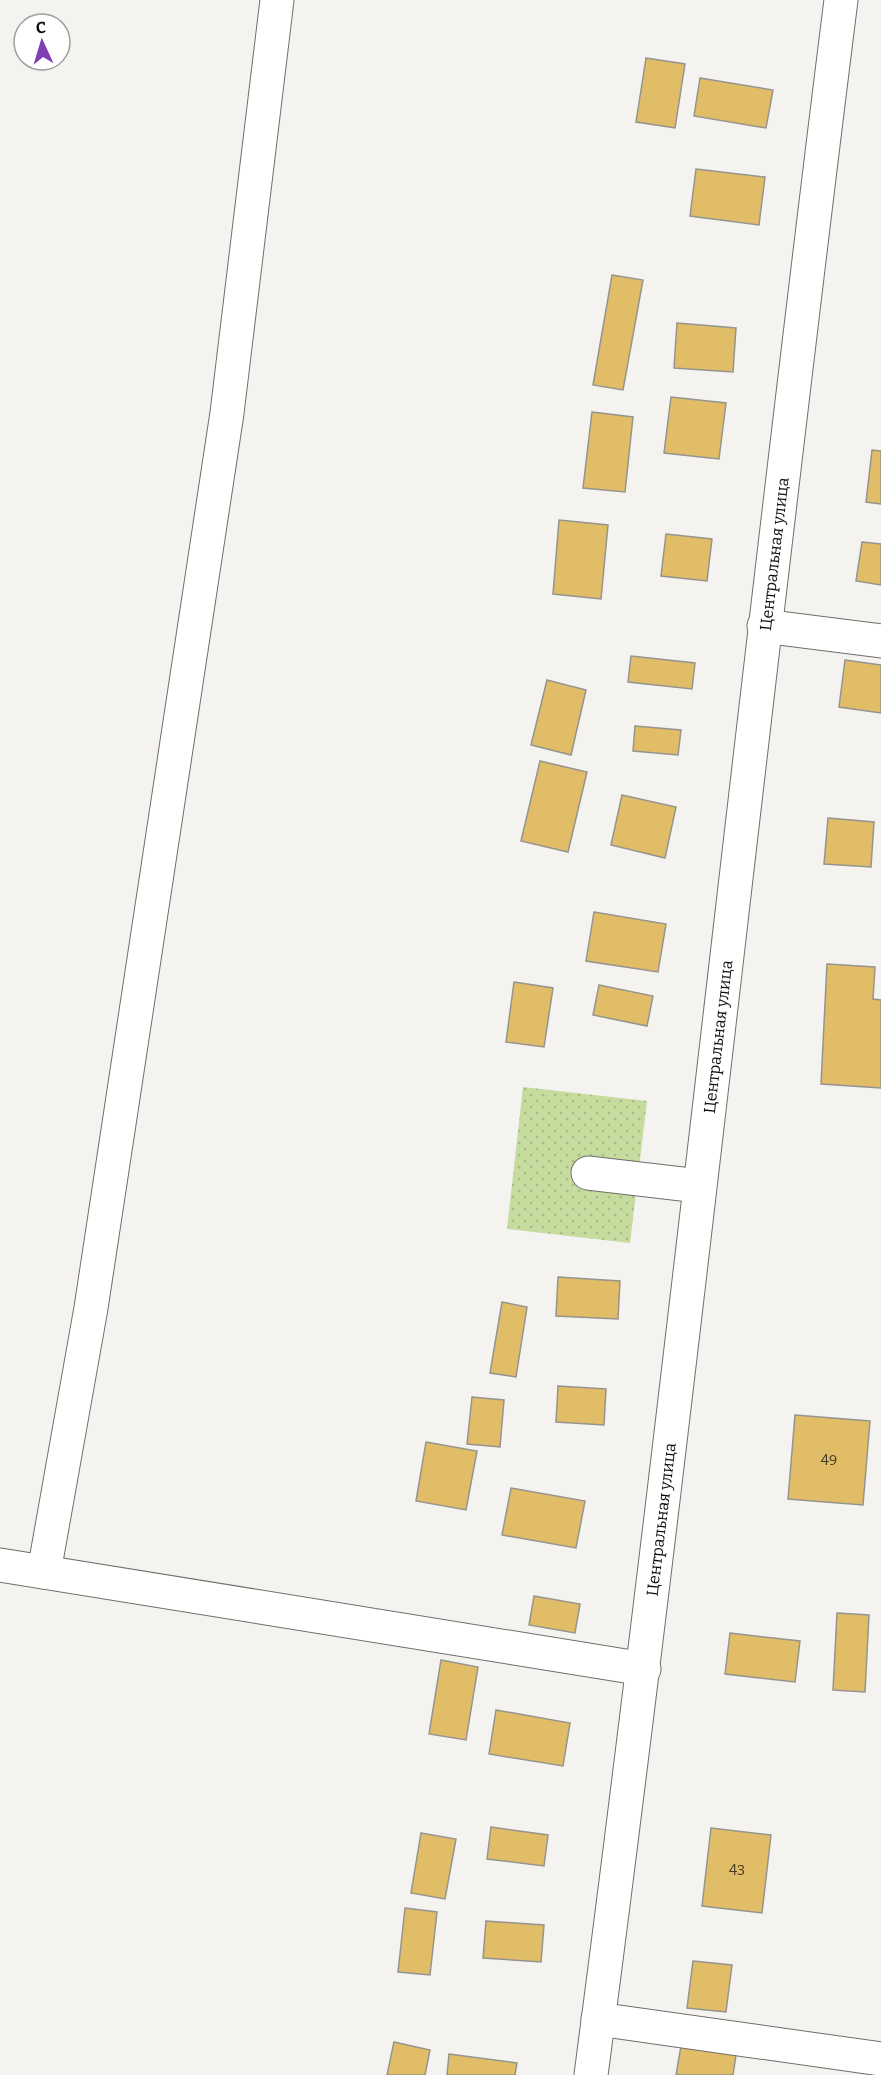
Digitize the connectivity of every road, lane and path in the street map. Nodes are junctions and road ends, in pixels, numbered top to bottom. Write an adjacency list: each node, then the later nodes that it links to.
1 (277, 0): 8 (street)
2 (841, 0): 3 (street, Центральная улица)
3 (764, 626): 4 (street); 6 (street, Центральная улица)
4 (881, 641)
5 (588, 1173): 6 (street)
6 (699, 1186): 9 (street, Центральная улица)
7 (0, 1565): 8 (street)
8 (44, 1572): 9 (street)
9 (644, 1669): 10 (street, Центральная улица)
10 (598, 2019): 11 (street); 12 (street, Центральная улица)
11 (881, 2059)
12 (591, 2075)

